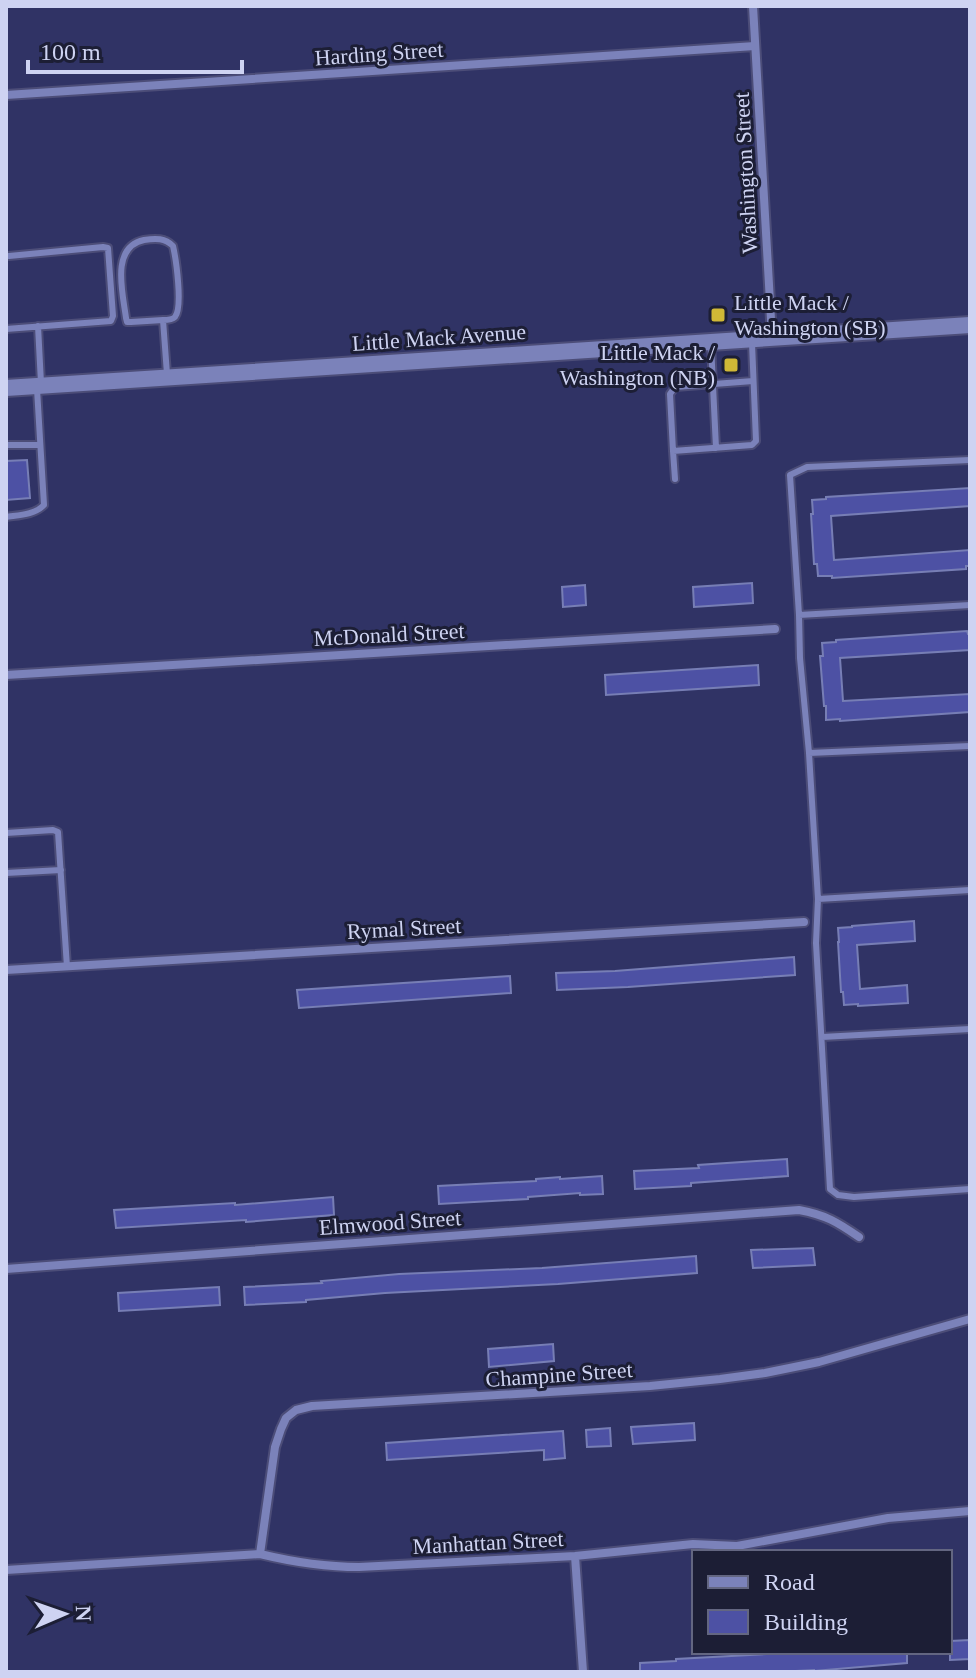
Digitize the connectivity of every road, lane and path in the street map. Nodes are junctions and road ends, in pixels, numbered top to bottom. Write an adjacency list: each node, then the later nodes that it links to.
1 (753, 6): 2 (street, Washington Street)
2 (755, 46): 3 (street, Harding Street); 9 (street, Washington Street)
3 (6, 95)
4 (9, 256): 7 (lane)
5 (163, 320): 5 (lane); 12 (lane)
6 (970, 325): 9 (main road, Little Mack Avenue)
7 (38, 326): 8 (lane); 15 (lane)
8 (6, 329)
9 (772, 337): 10 (main road, Little Mack Avenue)
10 (752, 339): 11 (main road, Little Mack Avenue); 13 (lane)
11 (711, 341): 12 (main road, Little Mack Avenue); 14 (lane)
12 (167, 378): 15 (main road, Little Mack Avenue)
13 (753, 381): 14 (lane); 19 (lane)
14 (713, 384): 19 (lane); 20 (lane)
15 (39, 386): 16 (main road, Little Mack Avenue); 18 (lane)
16 (6, 388)
17 (6, 445): 18 (lane)
18 (40, 445): 23 (lane)
19 (716, 448): 20 (lane)
20 (673, 451): 22 (lane)
21 (970, 460): 25 (lane)
22 (675, 479)
23 (6, 517)
24 (970, 605): 25 (lane)
25 (799, 615): 29 (lane)
26 (775, 629): 27 (street, McDonald Street)
27 (6, 675)
28 (970, 746): 29 (lane)
29 (809, 753): 34 (lane)
30 (6, 833): 31 (lane)
31 (61, 870): 32 (lane); 36 (lane)
32 (6, 873)
33 (970, 890): 34 (lane)
34 (818, 899): 39 (lane)
35 (804, 922): 36 (street, Rymal Street)
36 (67, 967): 37 (street, Rymal Street)
37 (6, 970)
38 (970, 1029): 39 (lane)
39 (822, 1037): 40 (lane)
40 (970, 1189)
41 (859, 1237): 42 (street, Elmwood Street)
42 (6, 1269)
43 (970, 1319): 45 (street, Champine Street)
44 (970, 1511): 46 (street, Manhattan Street)
45 (260, 1554): 46 (street, Manhattan Street); 47 (street, Manhattan Street)
46 (575, 1556): 48 (street)
47 (6, 1570)
48 (583, 1672)

